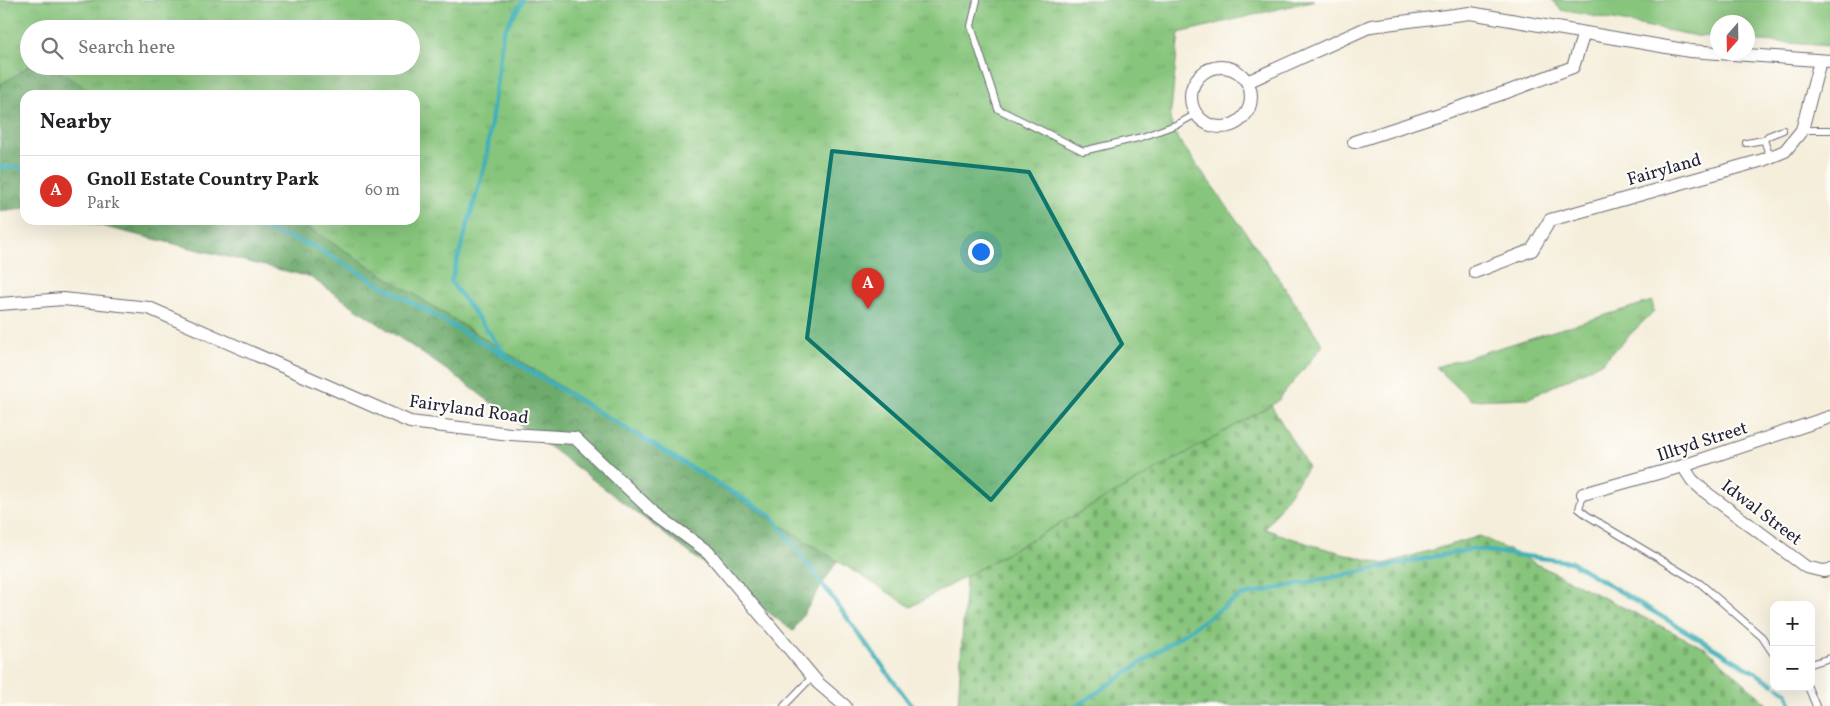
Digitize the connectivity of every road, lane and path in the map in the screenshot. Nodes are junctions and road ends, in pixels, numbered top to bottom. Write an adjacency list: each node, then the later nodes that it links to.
1 (977, 0): 5 (lane)
2 (1584, 33): 3 (street, Fairyland); 4 (street, Fairyland); 10 (street)
3 (1825, 61): 7 (street, Fairyland)
4 (1247, 82): 5 (street); 5 (street)
5 (1196, 114)
6 (1783, 130): 9 (lane)
7 (1802, 130): 8 (lane); 12 (street, Fairyland)
8 (1830, 130)
9 (1764, 140): 11 (lane); 12 (lane)
10 (1354, 142)
11 (1746, 143)
12 (1770, 157): 13 (street, Fairyland)
13 (1475, 272)
14 (0, 304): 22 (street, Fairyland Road)
15 (1830, 417): 16 (street, Illtyd Street)
16 (1683, 466): 17 (street, Illtyd Street); 18 (street, Idwal Street)
17 (1583, 494): 19 (lane)
18 (1830, 570)
19 (1770, 650)
20 (1830, 658): 21 (lane)
21 (1815, 663)
22 (813, 676): 24 (lane); 25 (street, Fairyland Road)
23 (1810, 691): 26 (lane)
24 (784, 706)
25 (846, 706)
26 (1816, 706)

